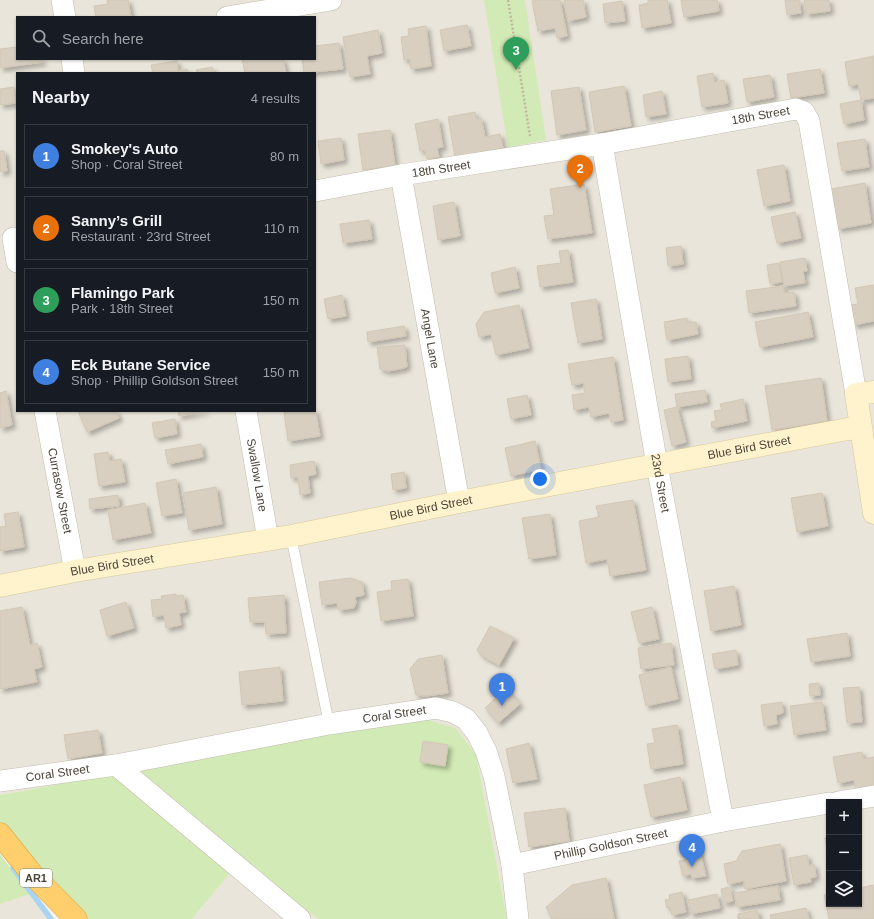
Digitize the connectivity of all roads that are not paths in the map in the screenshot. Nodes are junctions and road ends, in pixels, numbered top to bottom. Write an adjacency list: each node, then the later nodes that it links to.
1 (62, 0): 3 (street)
2 (331, 0): 4 (street)
3 (65, 16)
4 (233, 16)
5 (72, 60): 6 (street)
6 (74, 72)
7 (602, 144): 8 (street, 18th Street); 12 (street, 18th Street); 16 (street, 23rd Street)
8 (401, 175): 9 (street, 18th Street); 17 (street, Angel Lane)
9 (316, 191)
10 (10, 239): 11 (street)
11 (16, 259)
12 (865, 393): 15 (street, 18th Street)
13 (45, 412): 21 (street, Currasow Street)
14 (246, 412): 20 (street, Swallow Lane)
15 (860, 428): 16 (street, Blue Bird Street); 18 (street, 18th Street)
16 (657, 465): 17 (street, Blue Bird Street); 29 (street, 23rd Street)
17 (459, 502): 19 (street, Blue Bird Street)
18 (874, 513)
19 (291, 536): 20 (street, Blue Bird Street); 23 (lane)
20 (268, 540): 21 (street, Blue Bird Street)
21 (74, 571): 22 (street, Blue Bird Street)
22 (0, 586)
23 (329, 724): 24 (street, Coral Street); 31 (street, Coral Street)
24 (116, 765): 25 (street, Coral Street); 33 (street)
25 (0, 782)
26 (874, 796): 27 (street)
27 (856, 799)
28 (826, 804): 29 (street, Phillip Goldson Street)
29 (723, 821): 31 (street, Phillip Goldson Street)
30 (0, 834): 32 (highway, AR1)
31 (512, 865): 34 (street, Coral Street)
32 (76, 919)
33 (300, 919)
34 (518, 919)

